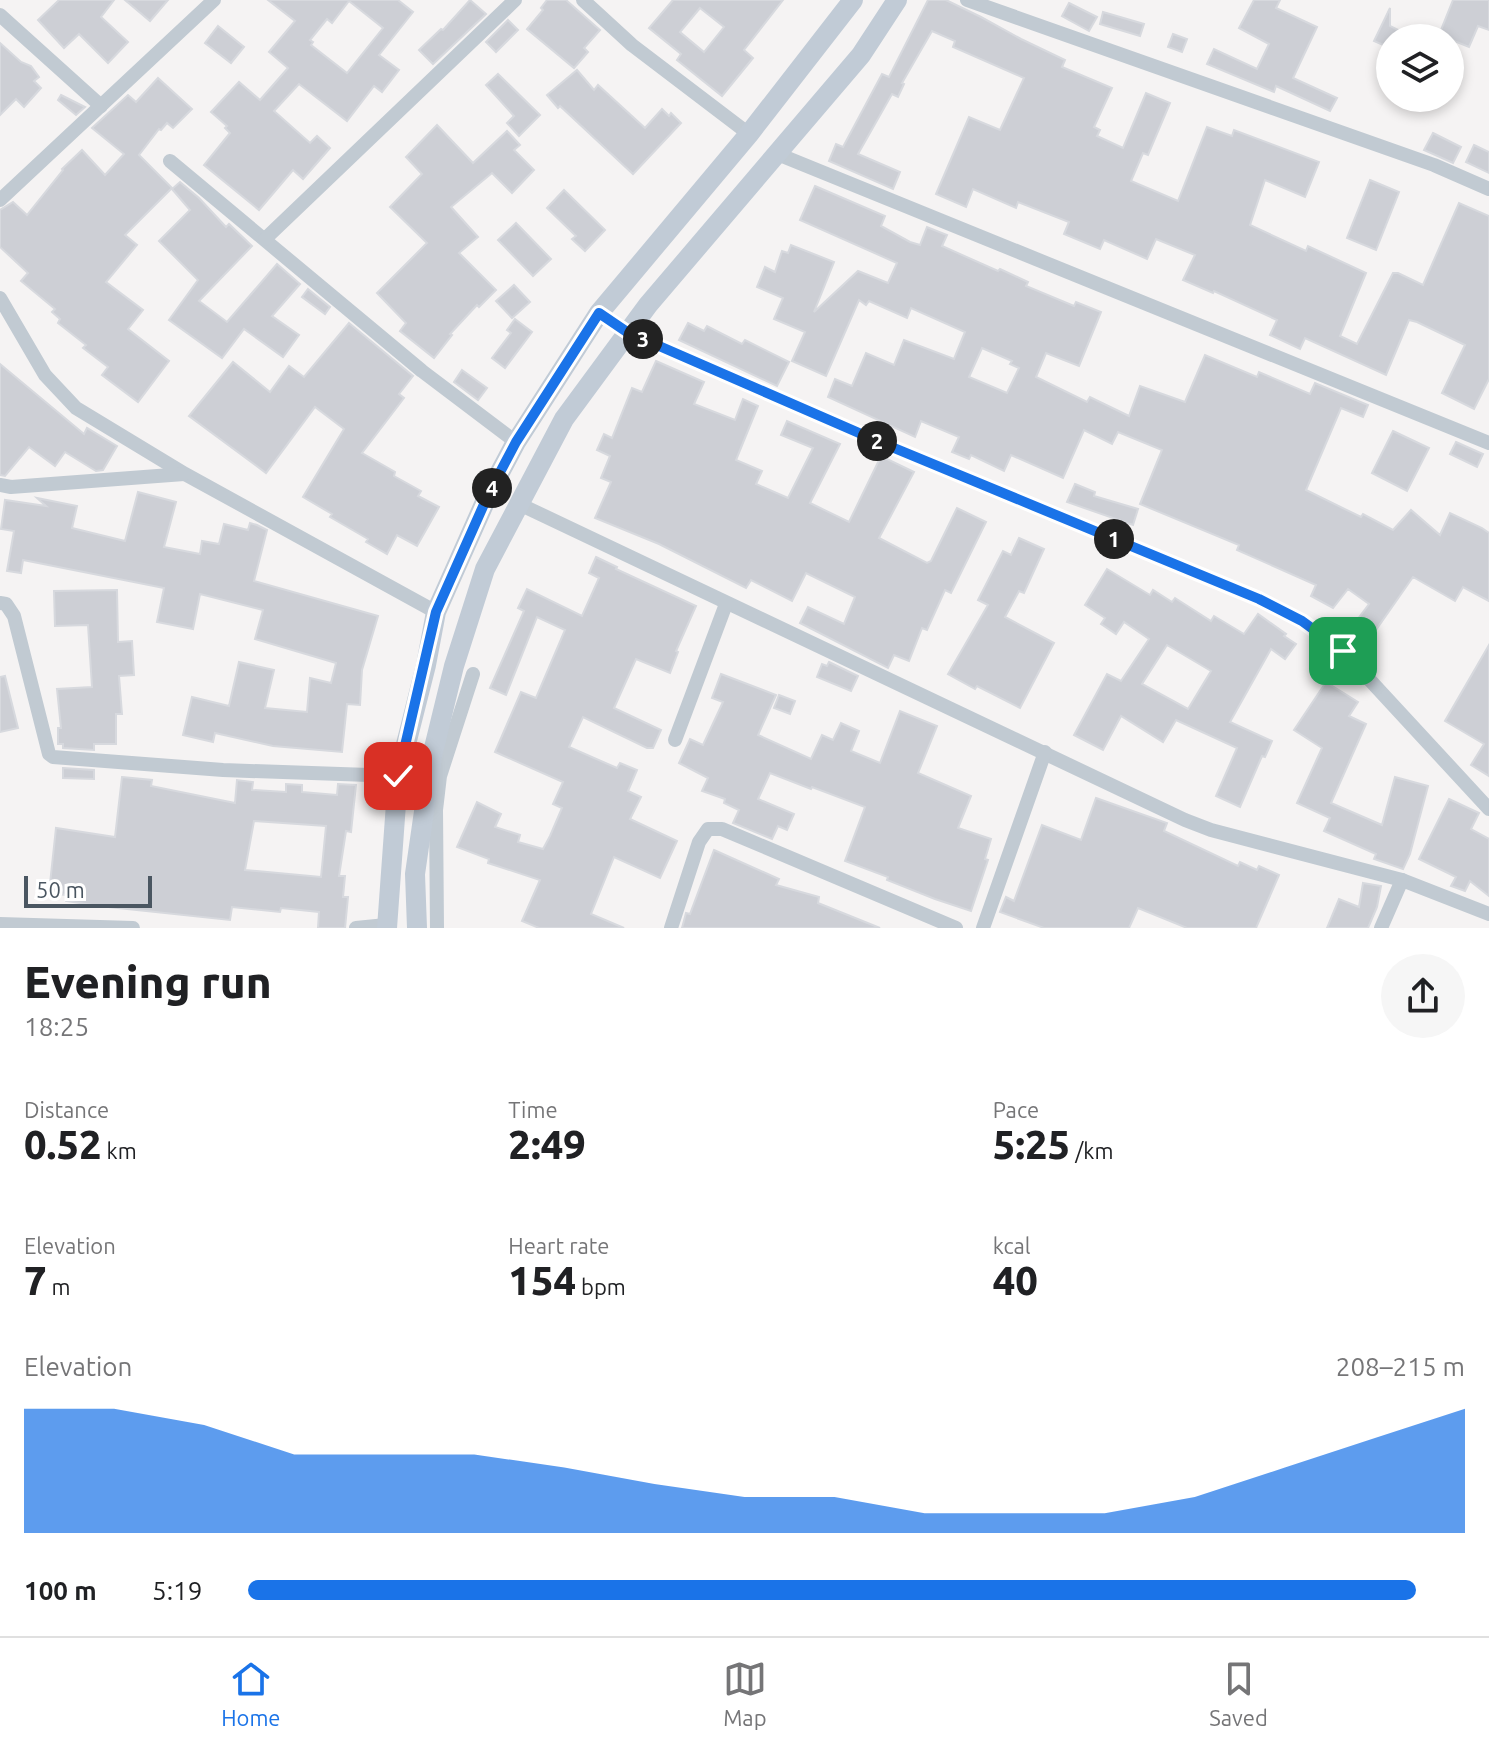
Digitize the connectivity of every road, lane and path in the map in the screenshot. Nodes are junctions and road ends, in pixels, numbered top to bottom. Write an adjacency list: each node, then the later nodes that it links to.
1 (214, 0): 8 (street)
2 (515, 0): 14 (street)
3 (583, 0): 9 (street)
4 (853, 0): 9 (street)
5 (897, 0): 10 (street)
6 (967, 0): 12 (street)
7 (0, 15): 8 (street)
8 (101, 106): 13 (street)
9 (749, 134): 16 (street)
10 (775, 153): 17 (street); 19 (street)
11 (170, 161): 14 (street)
12 (1489, 189)
13 (0, 200)
14 (265, 239): 18 (street)
15 (0, 298): 20 (street)
16 (599, 313): 17 (street); 18 (street)
17 (627, 332): 22 (street); 30 (street)
18 (516, 442): 25 (street)
19 (1489, 443)
20 (185, 474): 21 (street); 25 (street)
21 (0, 485)
22 (519, 504): 24 (street); 37 (street)
23 (0, 603): 29 (street)
24 (726, 604): 27 (street); 28 (street)
25 (436, 612): 29 (street)
26 (473, 674): 38 (street)
27 (675, 740)
28 (1045, 752): 31 (street); 41 (street)
29 (398, 776): 34 (street)
30 (1489, 809)
31 (1402, 880): 32 (street); 42 (street)
32 (1489, 914)
33 (0, 924): 35 (street)
34 (386, 927): 36 (street)
35 (133, 928)
36 (356, 928)
37 (417, 928)
38 (437, 928)
39 (671, 928): 40 (street)
40 (956, 928)
41 (983, 928)
42 (1381, 928)

